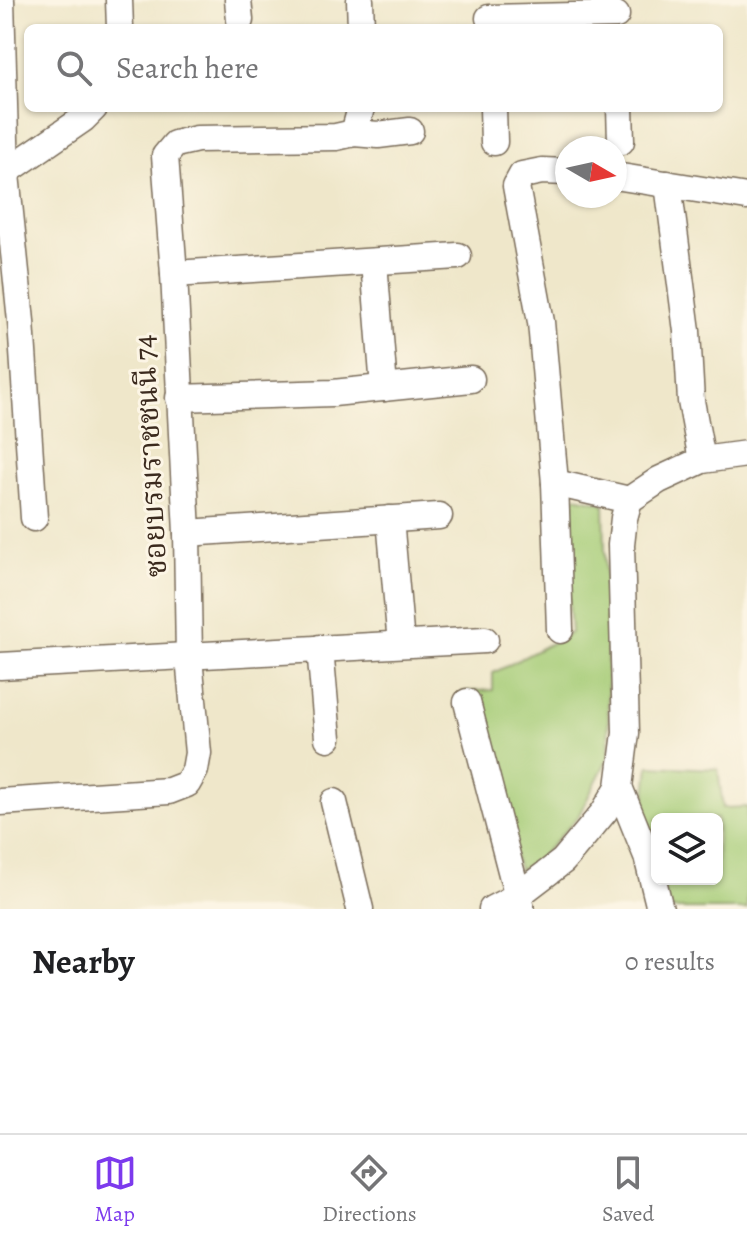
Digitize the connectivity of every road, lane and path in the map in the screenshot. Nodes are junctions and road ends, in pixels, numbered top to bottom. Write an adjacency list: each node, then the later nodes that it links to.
1 (1, 0): 16 (street)
2 (119, 0): 6 (street)
3 (360, 0): 7 (street)
4 (616, 14): 5 (street)
5 (489, 15)
6 (120, 24)
7 (361, 24)
8 (90, 112): 16 (street)
9 (493, 112): 14 (street)
10 (620, 112): 13 (street)
11 (357, 121): 12 (street); 22 (street, ซอยบรมราชชนนี 74)
12 (410, 131)
13 (621, 136)
14 (494, 142)
15 (555, 172): 29 (street)
16 (3, 175): 23 (street)
17 (627, 178): 18 (street)
18 (668, 184): 19 (street); 28 (street)
19 (747, 197)
20 (458, 256): 21 (street)
21 (374, 262): 22 (street); 25 (street)
22 (174, 274): 26 (street, ซอยบรมราชชนนี 74)
23 (9, 291): 32 (street)
24 (471, 379): 25 (street)
25 (384, 388): 26 (street)
26 (179, 398): 34 (street, ซอยบรมราชชนนี 74)
27 (747, 454): 28 (street)
28 (702, 460): 30 (street)
29 (555, 483): 30 (street); 35 (street)
30 (629, 500): 43 (street)
31 (439, 516): 33 (street)
32 (34, 518)
33 (390, 519): 34 (street); 37 (street)
34 (187, 533): 39 (street, ซอยบรมราชชนนี 74)
35 (560, 630)
36 (485, 640): 37 (street)
37 (401, 644): 38 (street)
38 (320, 648): 39 (street); 42 (street)
39 (189, 658): 40 (street); 44 (street, ซอยบรมราชชนนี 74)
40 (0, 666)
41 (467, 702): 46 (street)
42 (328, 738)
43 (619, 787): 46 (street); 49 (street)
44 (0, 802)
45 (334, 802): 47 (street)
46 (519, 902): 48 (street)
47 (360, 909)
48 (492, 909)
49 (660, 909)

